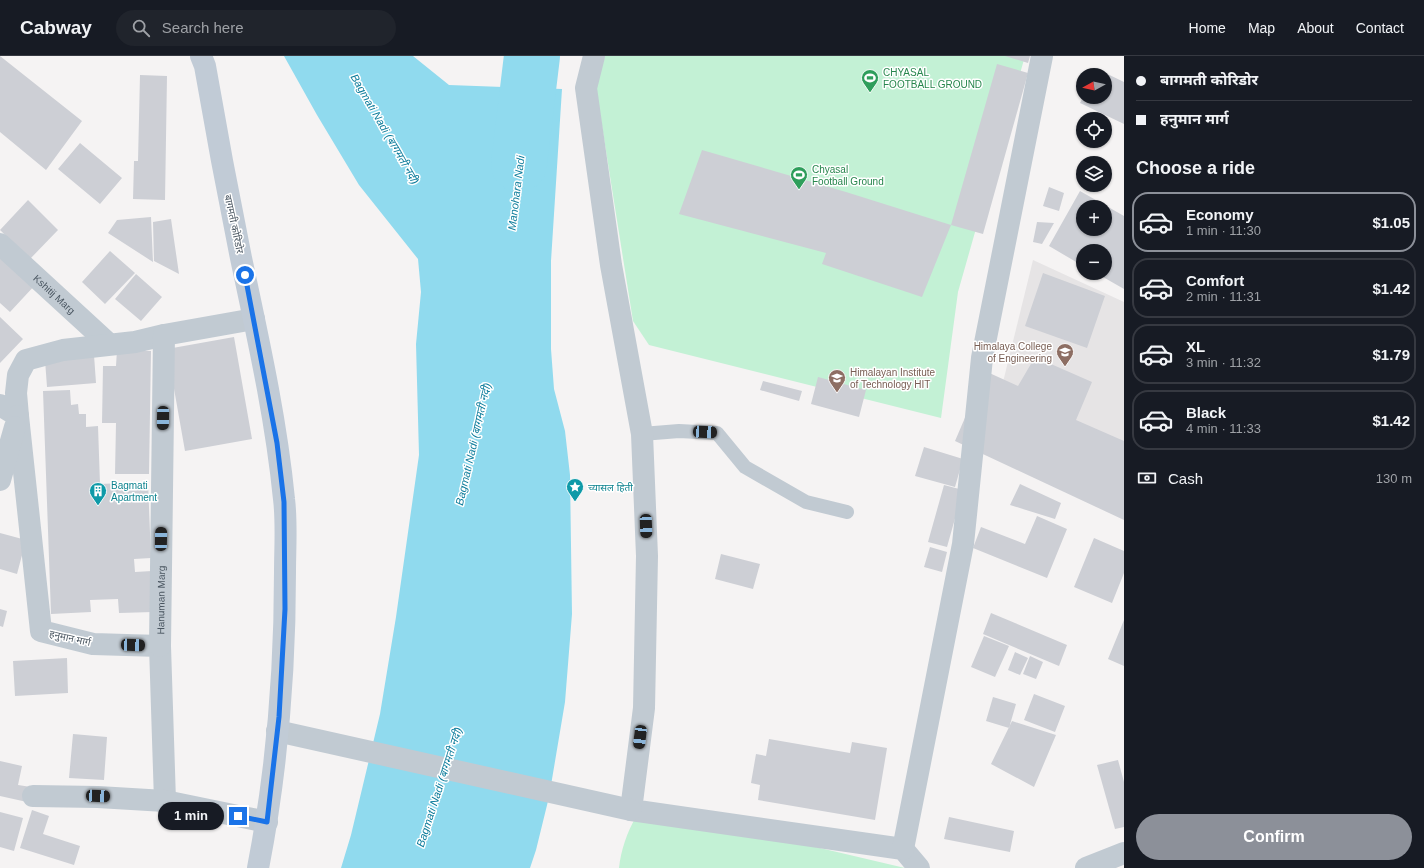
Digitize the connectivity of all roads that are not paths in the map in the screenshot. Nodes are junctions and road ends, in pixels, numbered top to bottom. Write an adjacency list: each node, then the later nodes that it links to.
1 (201, 56): 5 (main road, बागमती कोरिडोर)
2 (594, 56): 9 (street)
3 (1042, 56): 18 (street)
4 (0, 244): 7 (street, Kshitij Marg)
5 (254, 319): 6 (street); 13 (main road, बागमती कोरिडोर)
6 (164, 335): 7 (street); 12 (street, Hanuman Marg)
7 (109, 344): 8 (street)
8 (9, 410): 10 (street); 12 (street, हनुमान मार्ग)
9 (642, 434): 11 (lane); 16 (street)
10 (0, 480)
11 (847, 512)
12 (160, 646): 15 (street)
13 (277, 731): 16 (street); 17 (main road, बागमती कोरिडोर)
14 (33, 796): 15 (street)
15 (165, 801): 17 (street)
16 (632, 810): 18 (street)
17 (267, 822): 20 (main road, बागमती कोरिडोर)
18 (903, 849): 21 (street)
19 (1124, 853): 22 (street)
20 (258, 868)
21 (918, 868)
22 (1086, 868)

